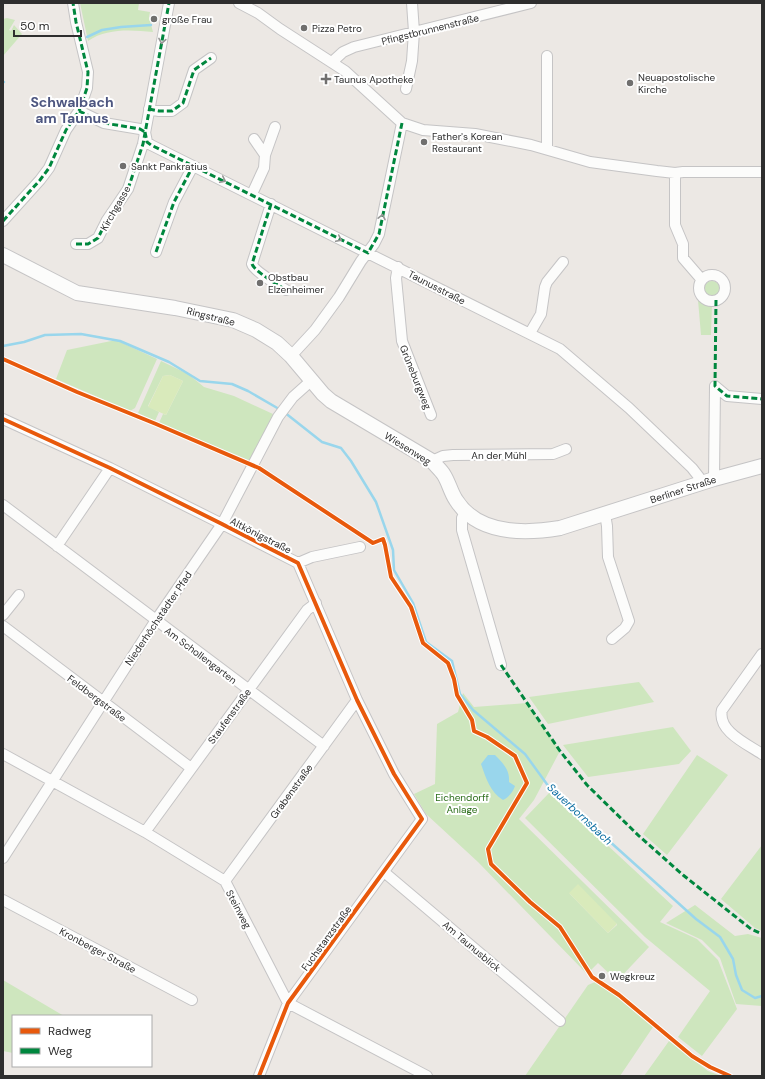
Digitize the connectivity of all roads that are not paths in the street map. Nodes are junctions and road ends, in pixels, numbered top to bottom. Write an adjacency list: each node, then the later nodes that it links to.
1 (73, 3): 12 (street)
2 (169, 3): 11 (street, Kirchgasse, one-way to 11)
3 (239, 3): 9 (street)
4 (412, 3): 6 (street)
5 (531, 3): 6 (street, Pfingstbrunnenstraße)
6 (414, 32): 9 (street, Pfingstbrunnenstraße); 10 (street)
7 (547, 56): 17 (street)
8 (211, 58): 11 (street)
9 (332, 62): 13 (street)
10 (406, 89)
11 (149, 109): 15 (street, Kirchgasse)
12 (79, 112): 15 (street); 24 (street)
13 (402, 123): 17 (street); 27 (street, one-way to 13)
14 (275, 127): 18 (street)
15 (145, 132): 19 (street, Taunusstraße); 25 (street, Kirchgasse)
16 (254, 139): 18 (street)
17 (547, 149): 21 (street)
18 (265, 155): 22 (street)
19 (193, 166): 22 (street, Taunusstraße, one-way to 22); 26 (street)
20 (762, 172): 21 (street)
21 (675, 173): 31 (street)
22 (252, 194): 23 (street, Taunusstraße)
23 (271, 204): 27 (street, Taunusstraße, one-way to 27); 32 (street)
24 (3, 221)
25 (76, 244)
26 (156, 252)
27 (368, 253): 30 (street, Taunusstraße); 34 (street)
28 (3, 255): 34 (street, Ringstraße)
29 (563, 262): 33 (street)
30 (398, 267): 33 (street, Taunusstraße); 37 (street, Grüneburgweg)
31 (702, 280)
32 (286, 290)
33 (530, 333): 44 (street, Taunusstraße)
34 (291, 356): 35 (street, Wiesenweg)
35 (312, 380): 40 (street, Wiesenweg); 48 (street, Niederhöchstädter Pfad)
36 (762, 399): 43 (street)
37 (431, 414)
38 (3, 419): 42 (street, Altkönigstraße)
39 (566, 448): 40 (street, An der Mühl)
40 (432, 461): 46 (street, Wiesenweg)
41 (762, 466): 43 (street, Berliner Straße)
42 (110, 468): 48 (street, Altkönigstraße); 49 (street)
43 (714, 479): 44 (street, Berliner Straße)
44 (701, 483): 47 (street, Berliner Straße)
45 (3, 505): 49 (street, Am Schollengarten)
46 (465, 512): 47 (street, Berliner Straße); 59 (street)
47 (605, 514): 57 (street)
48 (222, 524): 51 (street, Altkönigstraße); 55 (street, Niederhöchstädter Pfad)
49 (57, 546): 55 (street, Am Schollengarten)
50 (360, 547): 51 (street, Altkönigstraße)
51 (298, 563): 53 (street, Altkönigstraße)
52 (19, 595): 54 (street)
53 (316, 603): 60 (street, Staufenstraße); 61 (street, Altkönigstraße)
54 (3, 615)
55 (156, 620): 60 (street, Am Schollengarten); 62 (street, Niederhöchstädter Pfad)
56 (3, 626): 62 (street, Feldbergstraße)
57 (612, 639)
58 (762, 654): 65 (street)
59 (501, 665)
60 (248, 690): 63 (street, Am Schollengarten); 66 (street, Staufenstraße)
61 (357, 700): 63 (street, Grabenstraße); 68 (street, Altkönigstraße)
62 (102, 702): 66 (street, Feldbergstraße); 67 (street, Niederhöchstädter Pfad)
63 (324, 746): 72 (street, Grabenstraße)
64 (3, 754): 67 (street, Steinweg)
65 (762, 754)
66 (191, 768): 69 (street, Staufenstraße)
67 (52, 781): 69 (street, Steinweg); 70 (street, Niederhöchstädter Pfad)
68 (422, 818): 71 (street, Fuchstanzstraße)
69 (145, 832): 72 (street, Steinweg)
70 (3, 858)
71 (384, 872): 75 (street, Fuchstanzstraße); 76 (street, Am Taunusblick)
72 (225, 881): 75 (street, Steinweg)
73 (3, 900): 74 (street, Kronberger Straße)
74 (192, 1000)
75 (288, 1003): 77 (street, Fuchstanzstraße); 78 (street)
76 (560, 1021)
77 (260, 1076)
78 (427, 1076)

